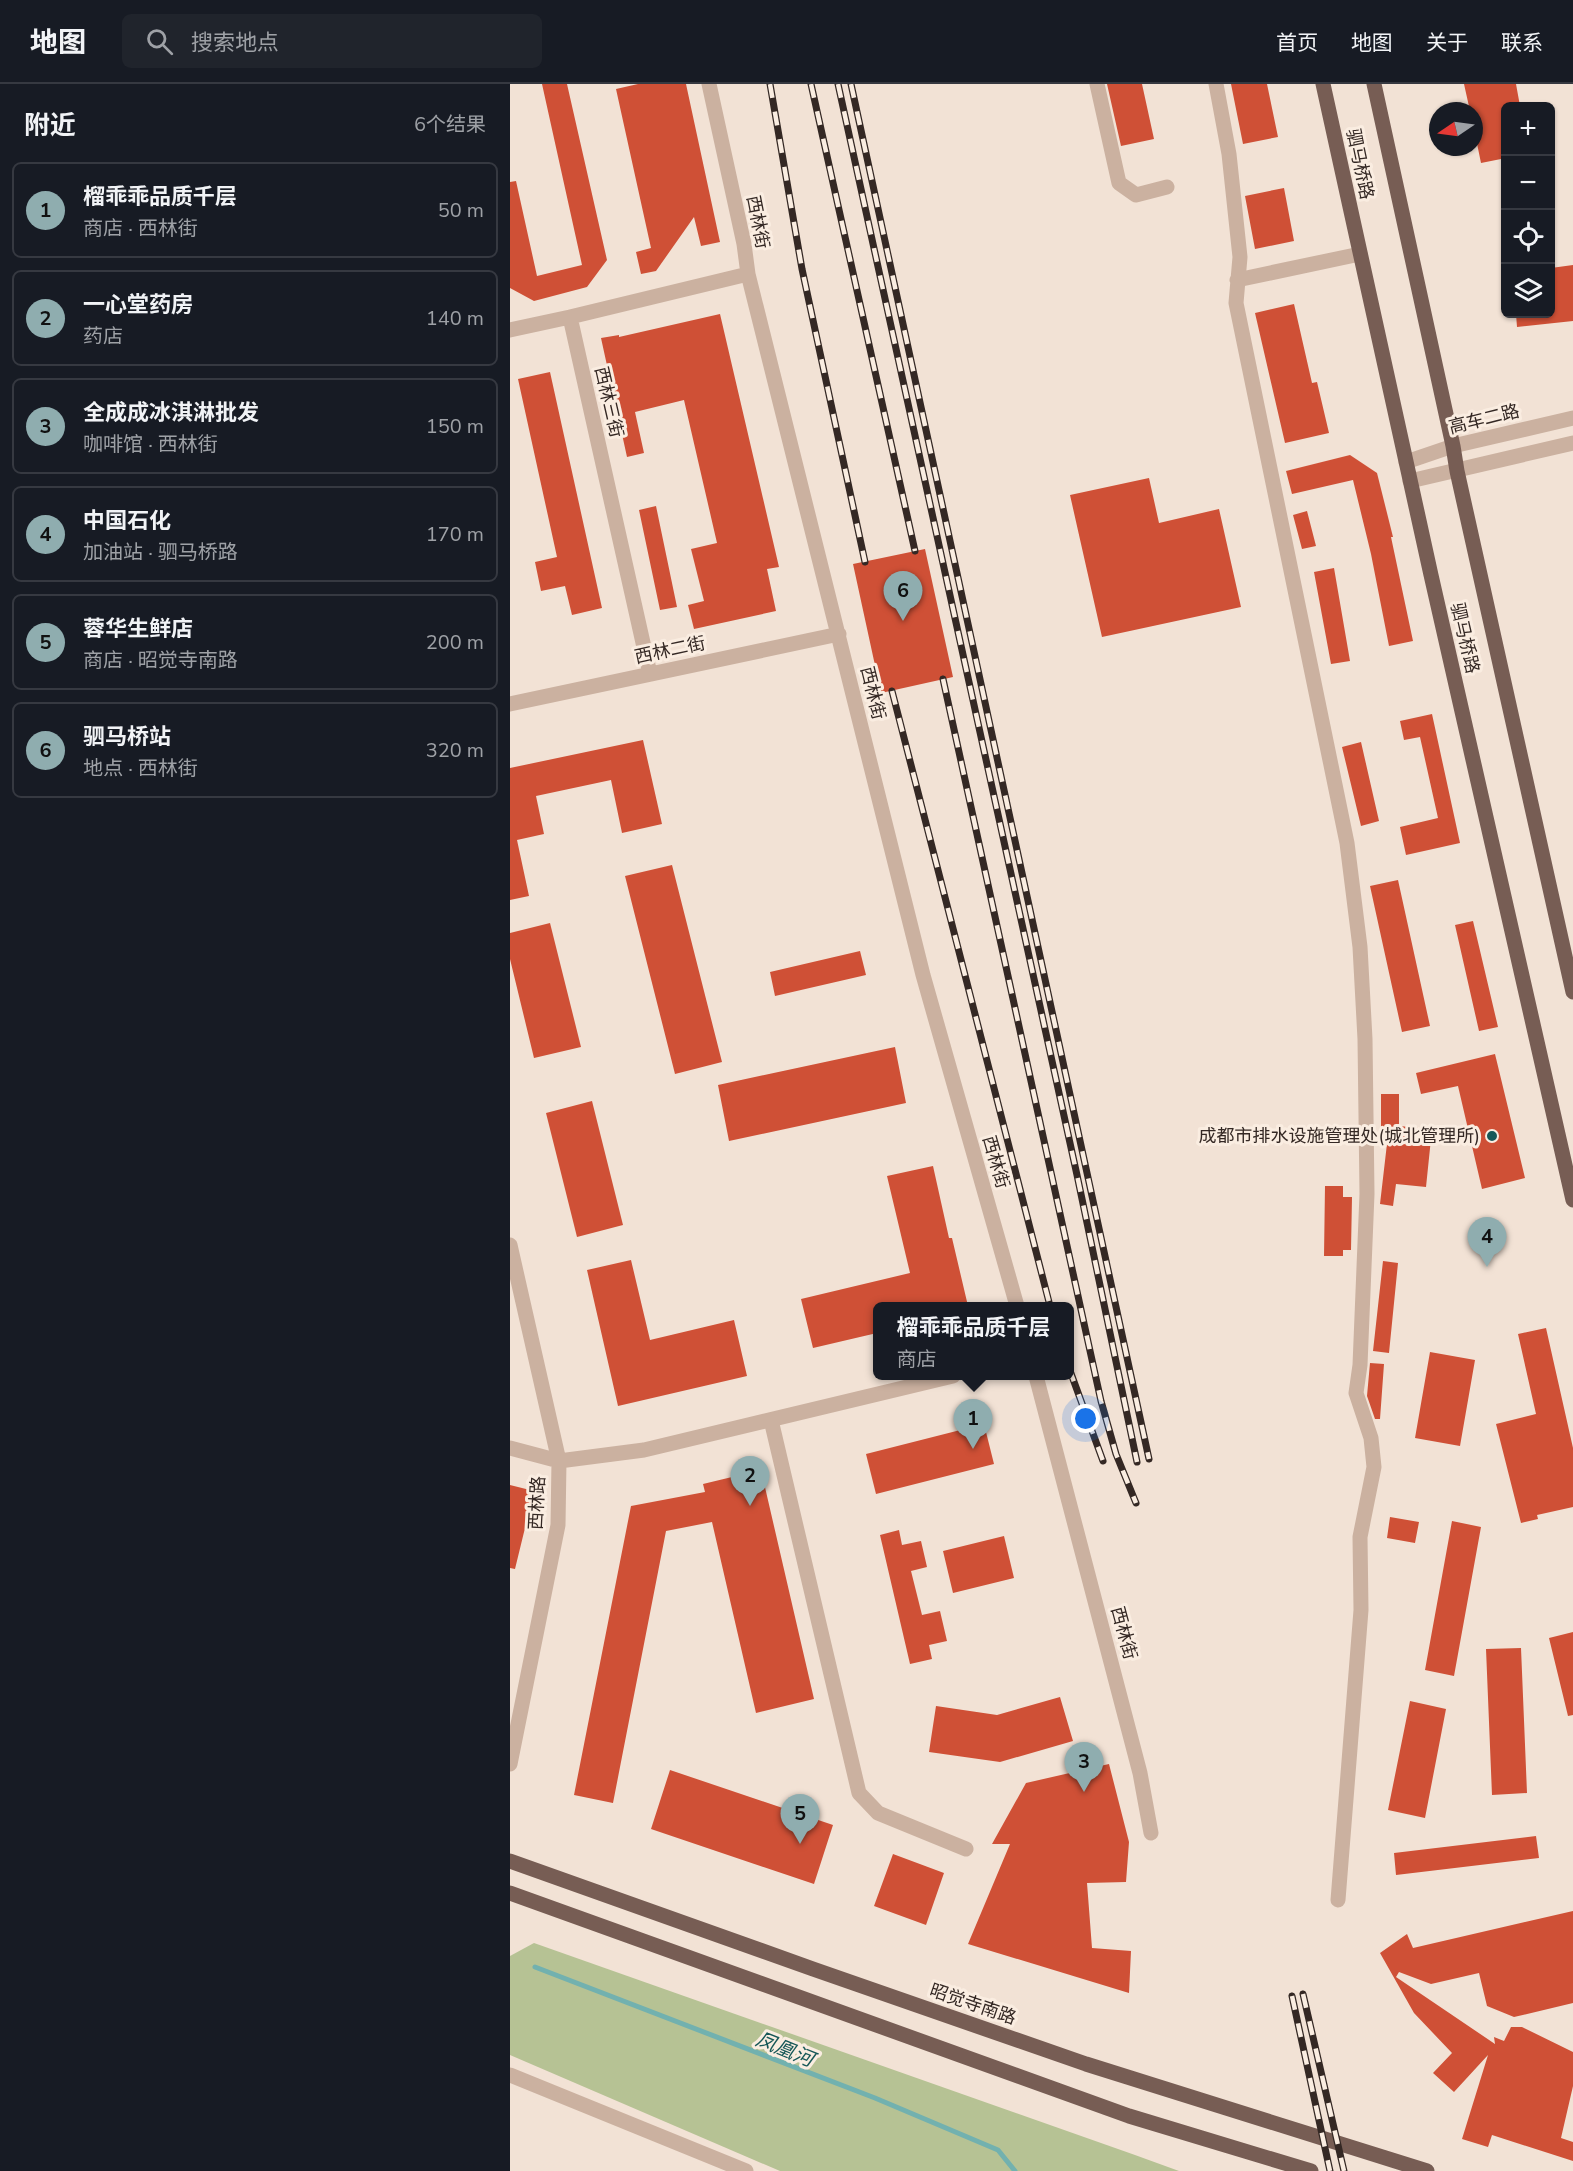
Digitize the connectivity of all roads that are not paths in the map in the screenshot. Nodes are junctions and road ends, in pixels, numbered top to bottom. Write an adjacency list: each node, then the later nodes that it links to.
1 (709, 84): 8 (street, 西林街)
2 (1097, 84): 6 (street)
3 (1216, 84): 9 (street)
4 (1323, 84): 7 (main road, 驷马桥路)
5 (1374, 84): 14 (main road, 驷马桥路)
6 (1167, 187)
7 (1360, 254): 9 (street); 15 (main road, 驷马桥路)
8 (748, 274): 10 (street); 18 (street, 西林街)
9 (1237, 280): 35 (street)
10 (570, 317): 11 (street); 19 (street, 西林三街)
11 (510, 330)
12 (1573, 418): 14 (street, 高车二路)
13 (1573, 443): 16 (street)
14 (1454, 446): 15 (street, 高车二路); 16 (main road, 驷马桥路)
15 (1406, 462): 17 (main road, 驷马桥路)
16 (1457, 471): 17 (street); 21 (main road, 驷马桥路)
17 (1410, 481): 22 (main road, 驷马桥路)
18 (838, 634): 19 (street, 西林二街); 24 (street, 西林街)
19 (650, 674): 20 (street, 西林二街)
20 (510, 704)
21 (1573, 992)
22 (1573, 1200)
23 (510, 1245): 29 (street, 西林路)
24 (1016, 1302)
25 (936, 1380): 27 (street)
26 (1037, 1380): 31 (street, 西林街)
27 (771, 1420): 29 (street); 32 (street)
28 (510, 1448): 29 (street)
29 (559, 1461): 30 (street, 西林路)
30 (510, 1764)
31 (1151, 1833)
32 (966, 1849)
33 (510, 1861): 39 (main road, 昭觉寺南路)
34 (510, 1893): 38 (main road)
35 (1338, 1900)
36 (510, 2075): 37 (street)
37 (746, 2171)
38 (1311, 2171)
39 (1427, 2171)

